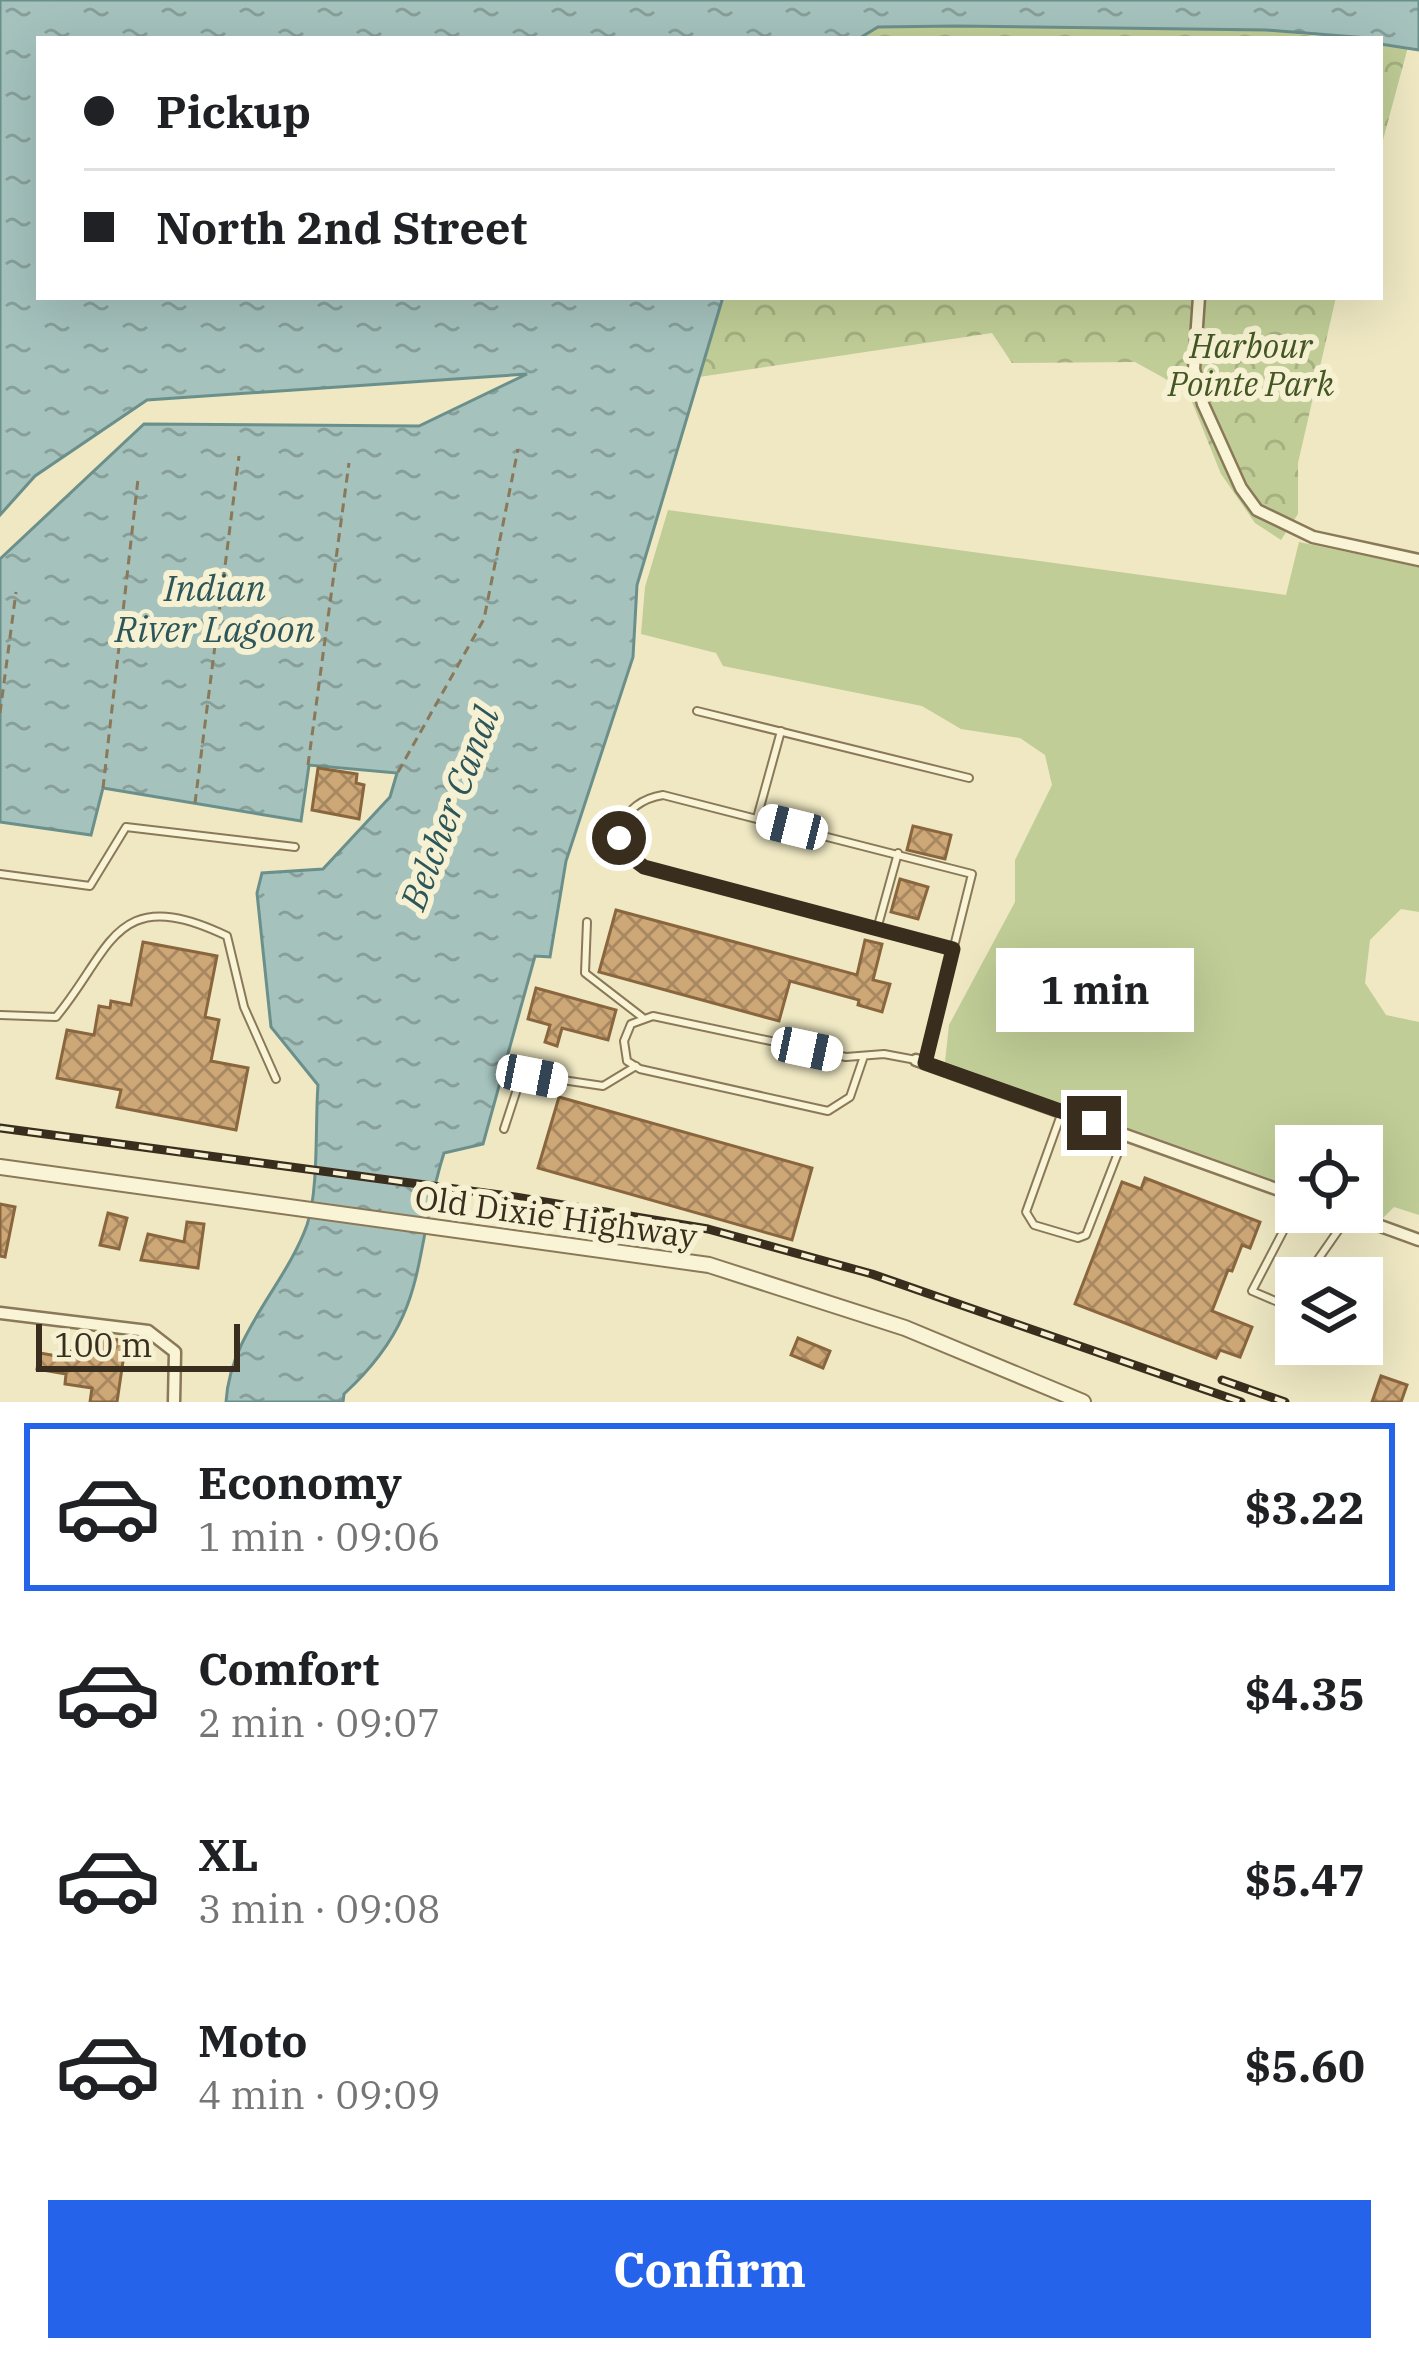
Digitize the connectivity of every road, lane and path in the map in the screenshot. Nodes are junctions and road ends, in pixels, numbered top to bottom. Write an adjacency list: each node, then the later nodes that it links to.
1 (1199, 300): 6 (street)
2 (518, 448): 12 (path)
3 (239, 456): 15 (path)
4 (350, 463): 11 (path)
5 (138, 479): 14 (path)
6 (1419, 560)
7 (16, 592): 9 (path)
8 (698, 711): 10 (lane)
9 (0, 713)
10 (781, 731): 13 (lane); 16 (lane)
11 (308, 765)
12 (398, 772)
13 (969, 778)
14 (103, 788)
15 (195, 803)
16 (757, 818): 18 (lane); 21 (lane)
17 (295, 847): 19 (lane)
18 (898, 853): 21 (lane); 22 (lane)
19 (0, 874)
20 (587, 922): 24 (lane)
21 (877, 929): 22 (lane)
22 (953, 949): 26 (lane)
23 (0, 1016): 28 (lane)
24 (642, 1018): 25 (lane); 27 (lane)
25 (864, 1056): 26 (lane); 27 (lane)
26 (921, 1062): 29 (street)
27 (636, 1066): 30 (lane)
28 (276, 1079)
29 (1062, 1112): 31 (street); 31 (lane)
30 (504, 1129)
31 (1125, 1134): 33 (street)
32 (0, 1167): 40 (street, Old Dixie Highway)
33 (1275, 1188)
34 (1383, 1227): 36 (street)
35 (1282, 1233): 37 (lane)
36 (1419, 1240)
37 (1275, 1301)
38 (0, 1313): 39 (street)
39 (174, 1402)
40 (1083, 1402)

